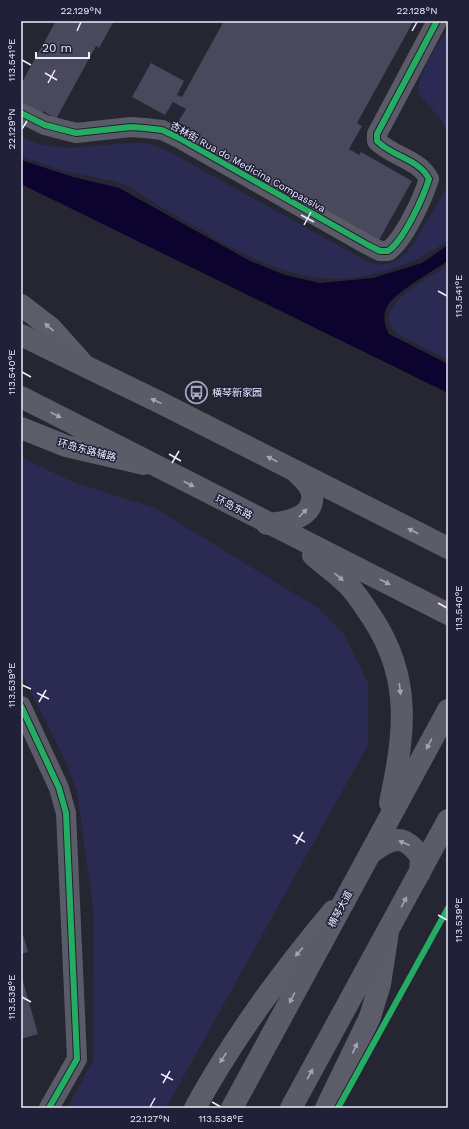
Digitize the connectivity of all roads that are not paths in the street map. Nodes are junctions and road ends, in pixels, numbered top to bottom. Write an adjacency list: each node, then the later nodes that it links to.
1 (437, 21): 2 (street, 杏林街 Rua do Medicina Compassiva)
2 (21, 113)
3 (21, 305): 5 (main road, one-way to 3)
4 (21, 335): 5 (main road)
5 (85, 366): 9 (main road, one-way to 5)
6 (21, 397): 8 (main road, 环岛东路, one-way to 8)
7 (21, 428): 8 (main road, 环岛东路辅路)
8 (154, 466): 10 (main road, 环岛东路, one-way to 10)
9 (296, 472): 10 (main road, one-way to 9); 12 (main road, one-way to 9)
10 (267, 524): 11 (main road, 环岛东路)
11 (288, 533): 13 (main road, 环岛东路, one-way to 13); 17 (main road, one-way to 17)
12 (448, 548)
13 (448, 614)
14 (21, 706): 23 (street)
15 (448, 710): 17 (main road, 横琴大道, one-way to 17)
16 (448, 820): 20 (main road)
17 (386, 825): 19 (main road, 横琴大道)
18 (448, 838): 20 (main road)
19 (371, 853): 20 (main road, one-way to 19); 21 (main road, 横琴大道)
20 (420, 872): 22 (main road, one-way to 20)
21 (350, 890): 24 (main road, one-way to 24); 25 (main road, 横琴大道, one-way to 25)
22 (388, 932): 26 (main road, one-way to 22); 27 (main road, one-way to 22)
23 (49, 1108)
24 (195, 1108)
25 (232, 1108)
26 (291, 1108)
27 (326, 1108)

